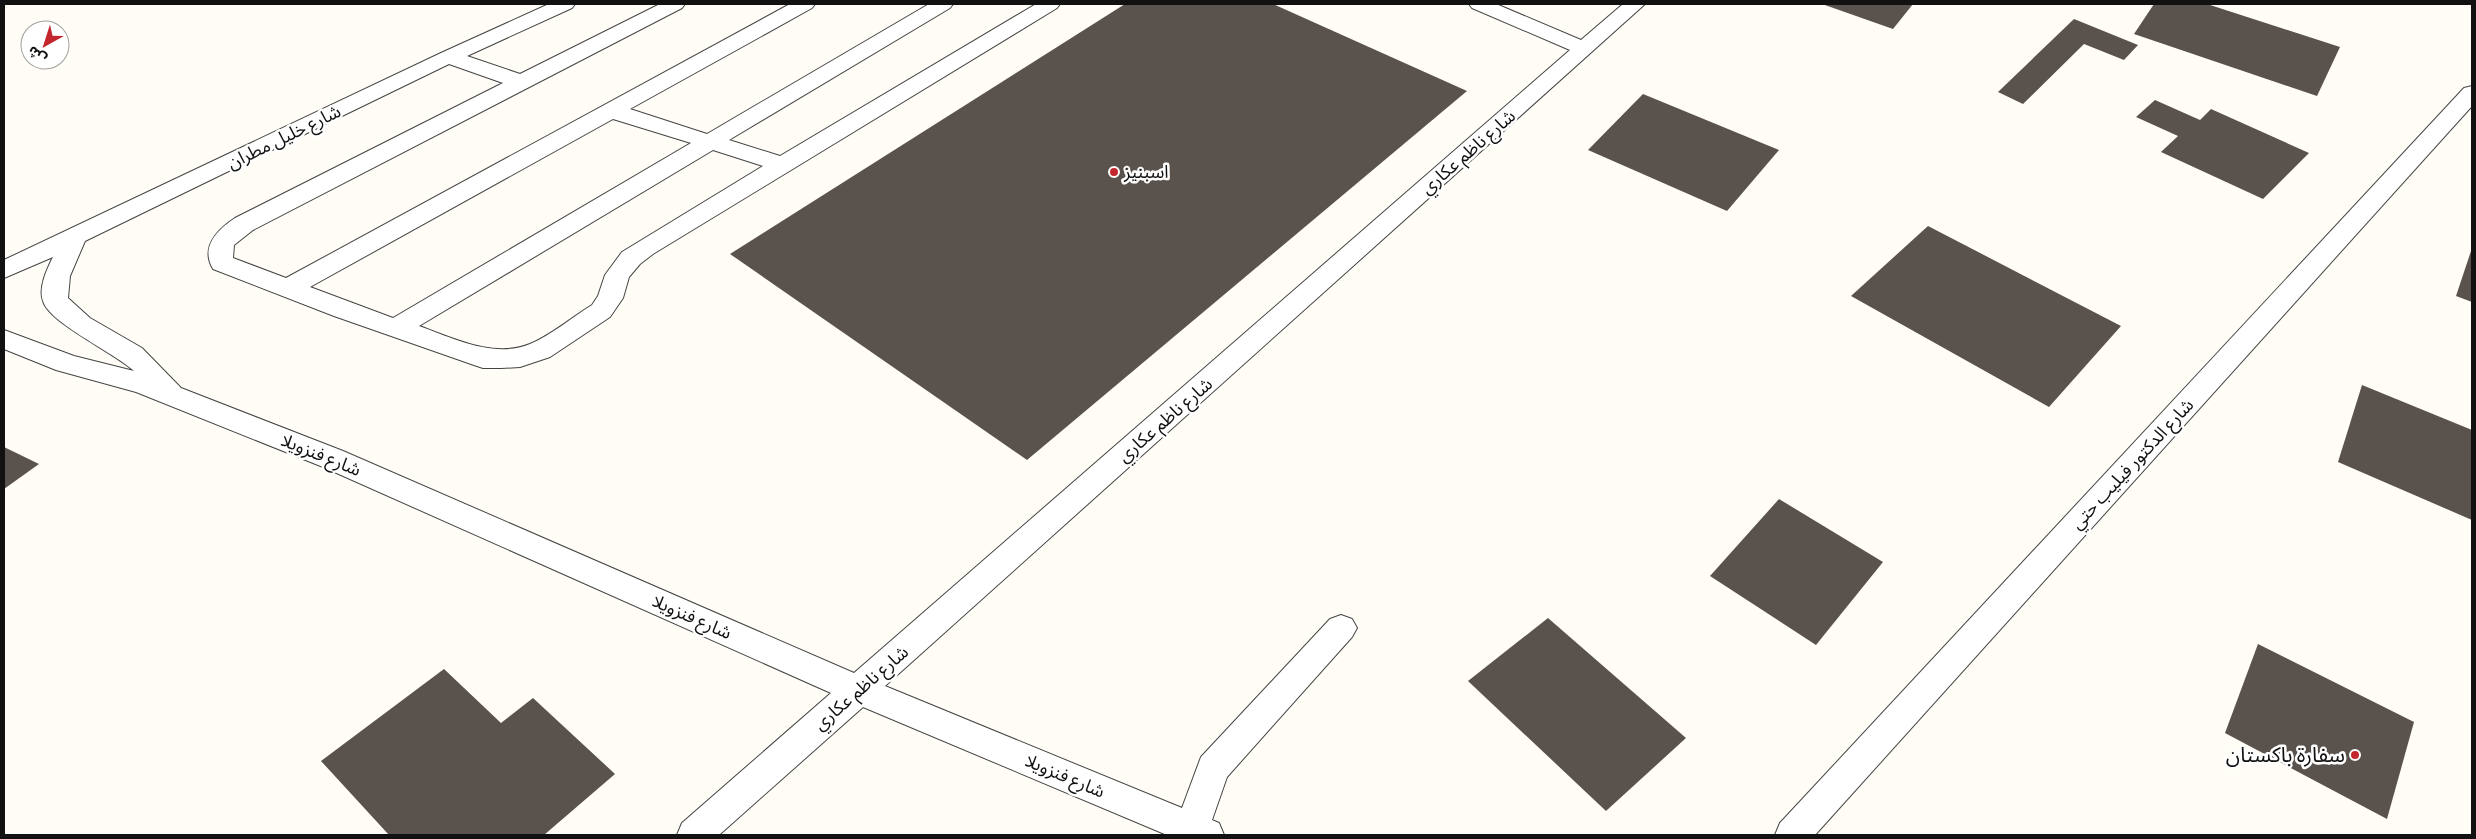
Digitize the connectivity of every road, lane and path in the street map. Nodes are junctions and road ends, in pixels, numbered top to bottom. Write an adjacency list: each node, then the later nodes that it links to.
1 (565, 4): 9 (street, شارع خليل مطران)
2 (675, 4): 10 (street)
3 (805, 4): 12 (street)
4 (943, 4): 13 (street)
5 (1050, 4): 14 (street)
6 (1479, 4): 8 (street)
7 (1636, 4): 8 (street, شارع ناظم عكاري)
8 (1584, 50): 22 (street, شارع ناظم عكاري)
9 (448, 56): 10 (street); 15 (street, شارع خليل مطران)
10 (522, 82): 17 (street)
11 (2472, 93): 25 (street, شارع الدكتور فيليب حتي)
12 (609, 110): 13 (street); 17 (street)
13 (710, 142): 14 (street); 18 (street)
14 (780, 164): 18 (street)
15 (74, 238): 16 (street, شارع خليل مطران); 20 (street, شارع فنزويلا)
16 (4, 270)
17 (287, 289): 18 (street)
18 (396, 328)
19 (4, 339): 20 (street, شارع فنزويلا)
20 (178, 398): 22 (street, شارع فنزويلا)
21 (1341, 628): 23 (street)
22 (858, 690): 23 (street, شارع فنزويلا); 24 (street, شارع ناظم عكاري)
23 (1200, 832)
24 (694, 835)
25 (1792, 835)

